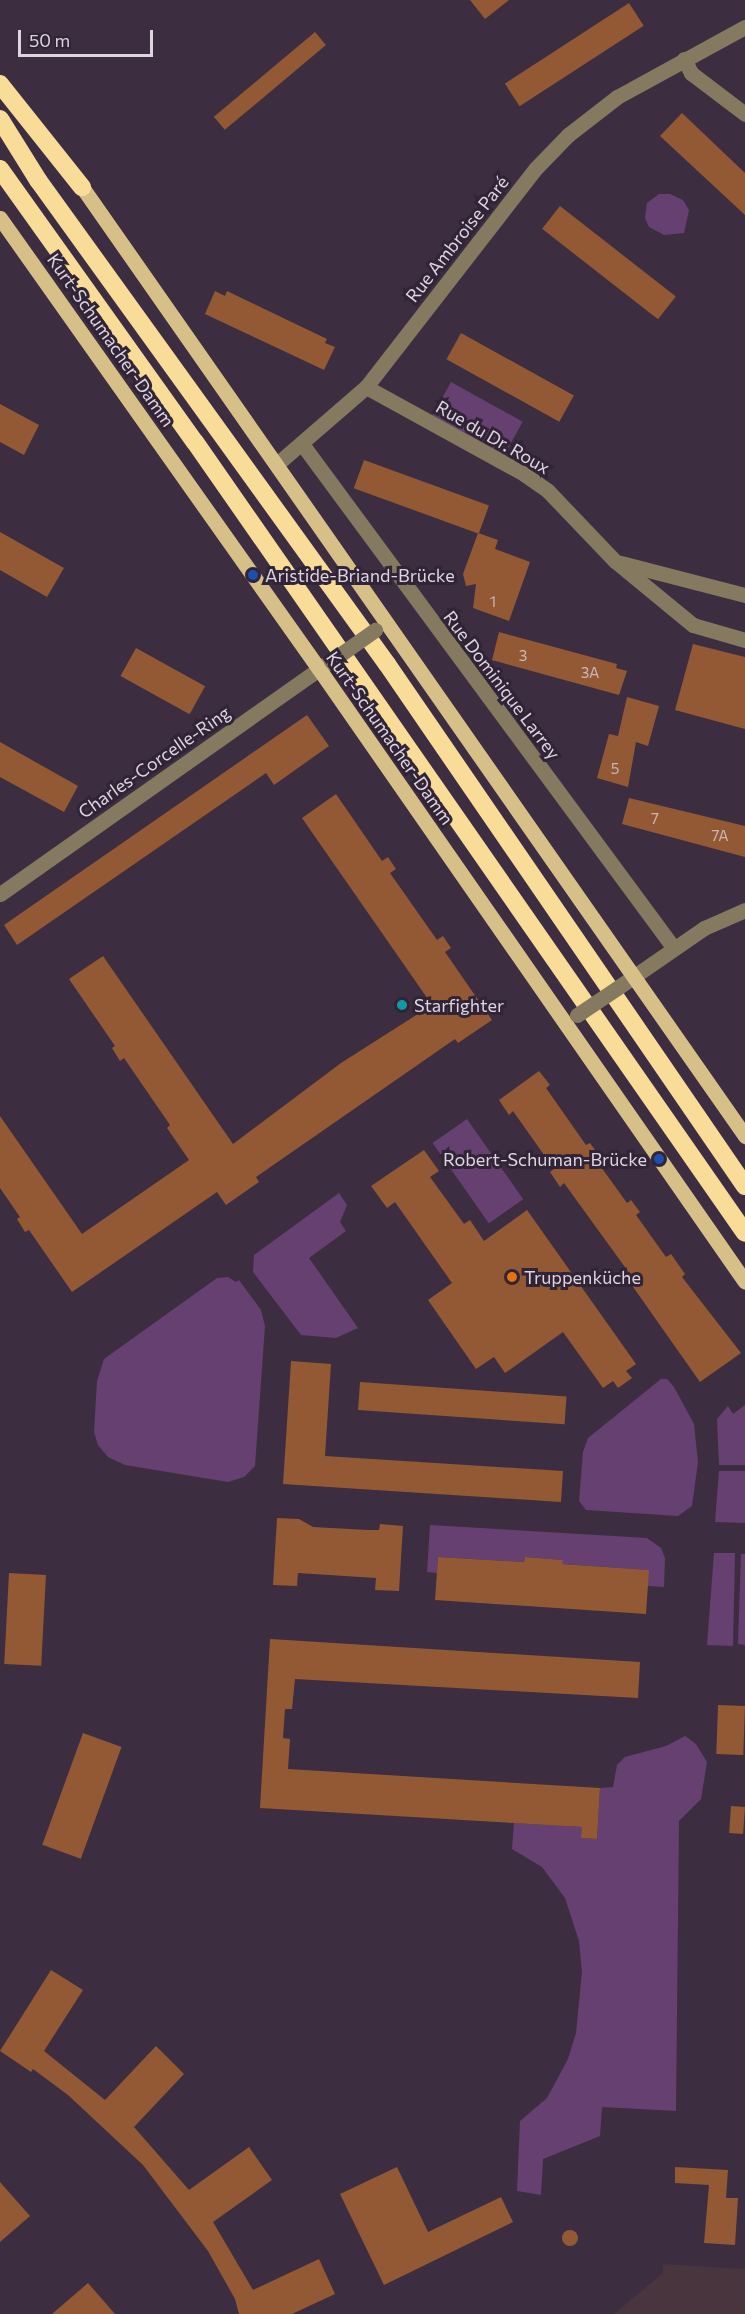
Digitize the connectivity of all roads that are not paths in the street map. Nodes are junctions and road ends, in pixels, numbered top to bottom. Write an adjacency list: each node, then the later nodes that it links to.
1 (745, 27): 2 (street, Rue Ambroise Paré)
2 (684, 59): 4 (street); 9 (street, Rue Ambroise Paré)
3 (0, 84): 7 (highway)
4 (745, 114)
5 (0, 119): 23 (highway)
6 (0, 169): 24 (highway)
7 (82, 187): 11 (main road)
8 (0, 218): 16 (main road, Kurt-Schumacher-Damm)
9 (366, 387): 10 (street, Rue Ambroise Paré); 12 (street, Rue du Dr. Roux)
10 (302, 444): 11 (street, Rue Ambroise Paré); 19 (street, Rue Dominique Larrey)
11 (278, 464): 14 (main road)
12 (615, 561): 13 (street); 15 (street, Rue du Dr. Roux)
13 (745, 595)
14 (381, 626): 16 (street, bridge); 20 (main road)
15 (745, 640)
16 (325, 665): 17 (street, Charles-Corcelle-Ring); 21 (main road, Kurt-Schumacher-Damm)
17 (0, 894)
18 (745, 910): 19 (street)
19 (673, 947): 20 (street)
20 (634, 975): 21 (street, bridge); 22 (main road)
21 (571, 1020): 25 (main road, Kurt-Schumacher-Damm)
22 (745, 1136)
23 (745, 1186)
24 (745, 1233)
25 (745, 1282)

